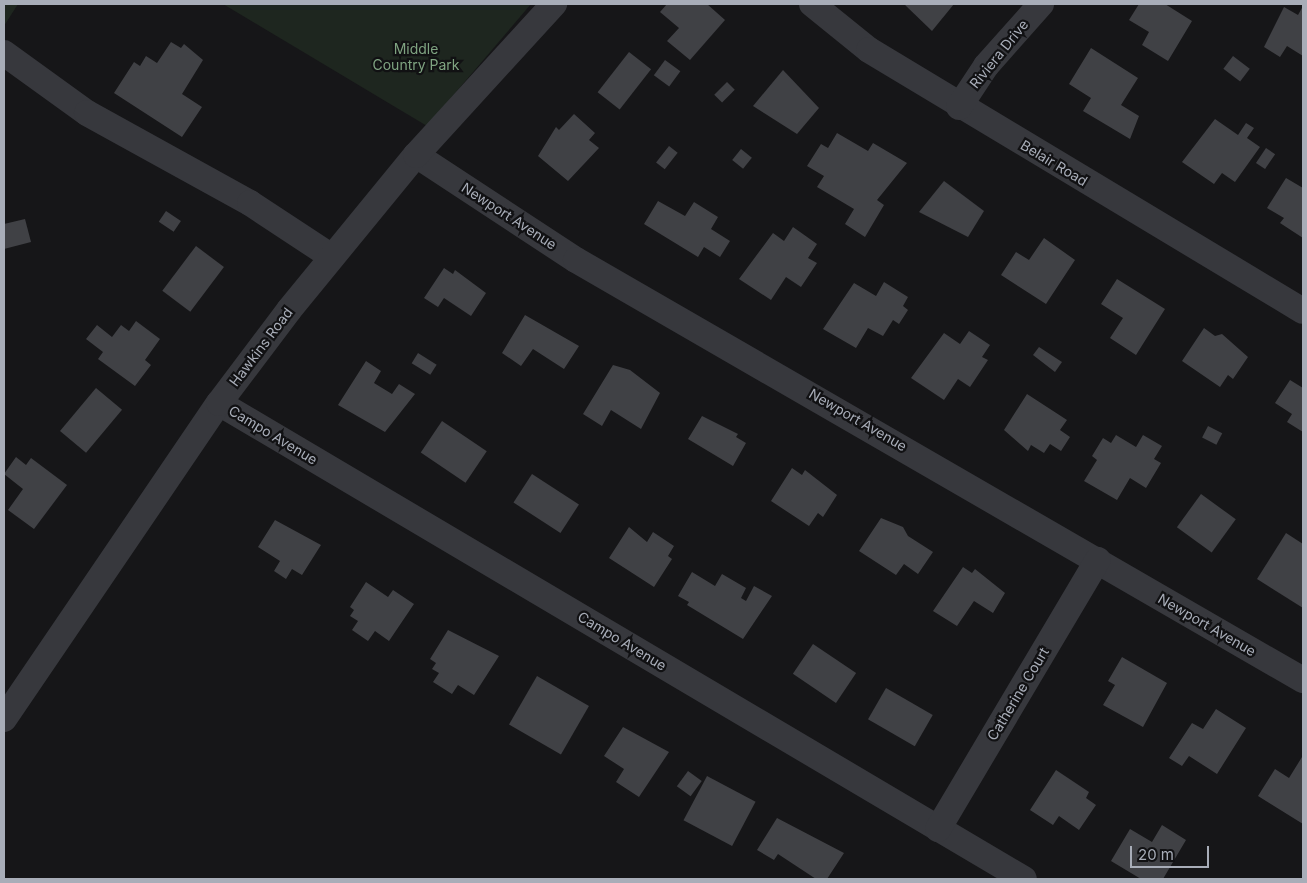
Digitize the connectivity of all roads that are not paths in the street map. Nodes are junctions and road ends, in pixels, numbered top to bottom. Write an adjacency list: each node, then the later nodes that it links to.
1 (554, 4): 6 (street, Hawkins Road)
2 (812, 4): 5 (street, Belair Road)
3 (1041, 4): 5 (street, Riviera Drive)
4 (4, 52): 7 (street)
5 (959, 106): 8 (street, Belair Road)
6 (416, 155): 7 (street, Hawkins Road); 10 (street, Newport Avenue)
7 (332, 257): 9 (street, Hawkins Road)
8 (1303, 310)
9 (219, 403): 12 (street, Hawkins Road); 13 (street, Campo Avenue)
10 (1098, 560): 11 (street, Newport Avenue); 13 (street, Catherine Court)
11 (1303, 680)
12 (4, 719)
13 (938, 828): 14 (street, Campo Avenue)
14 (1024, 879)

